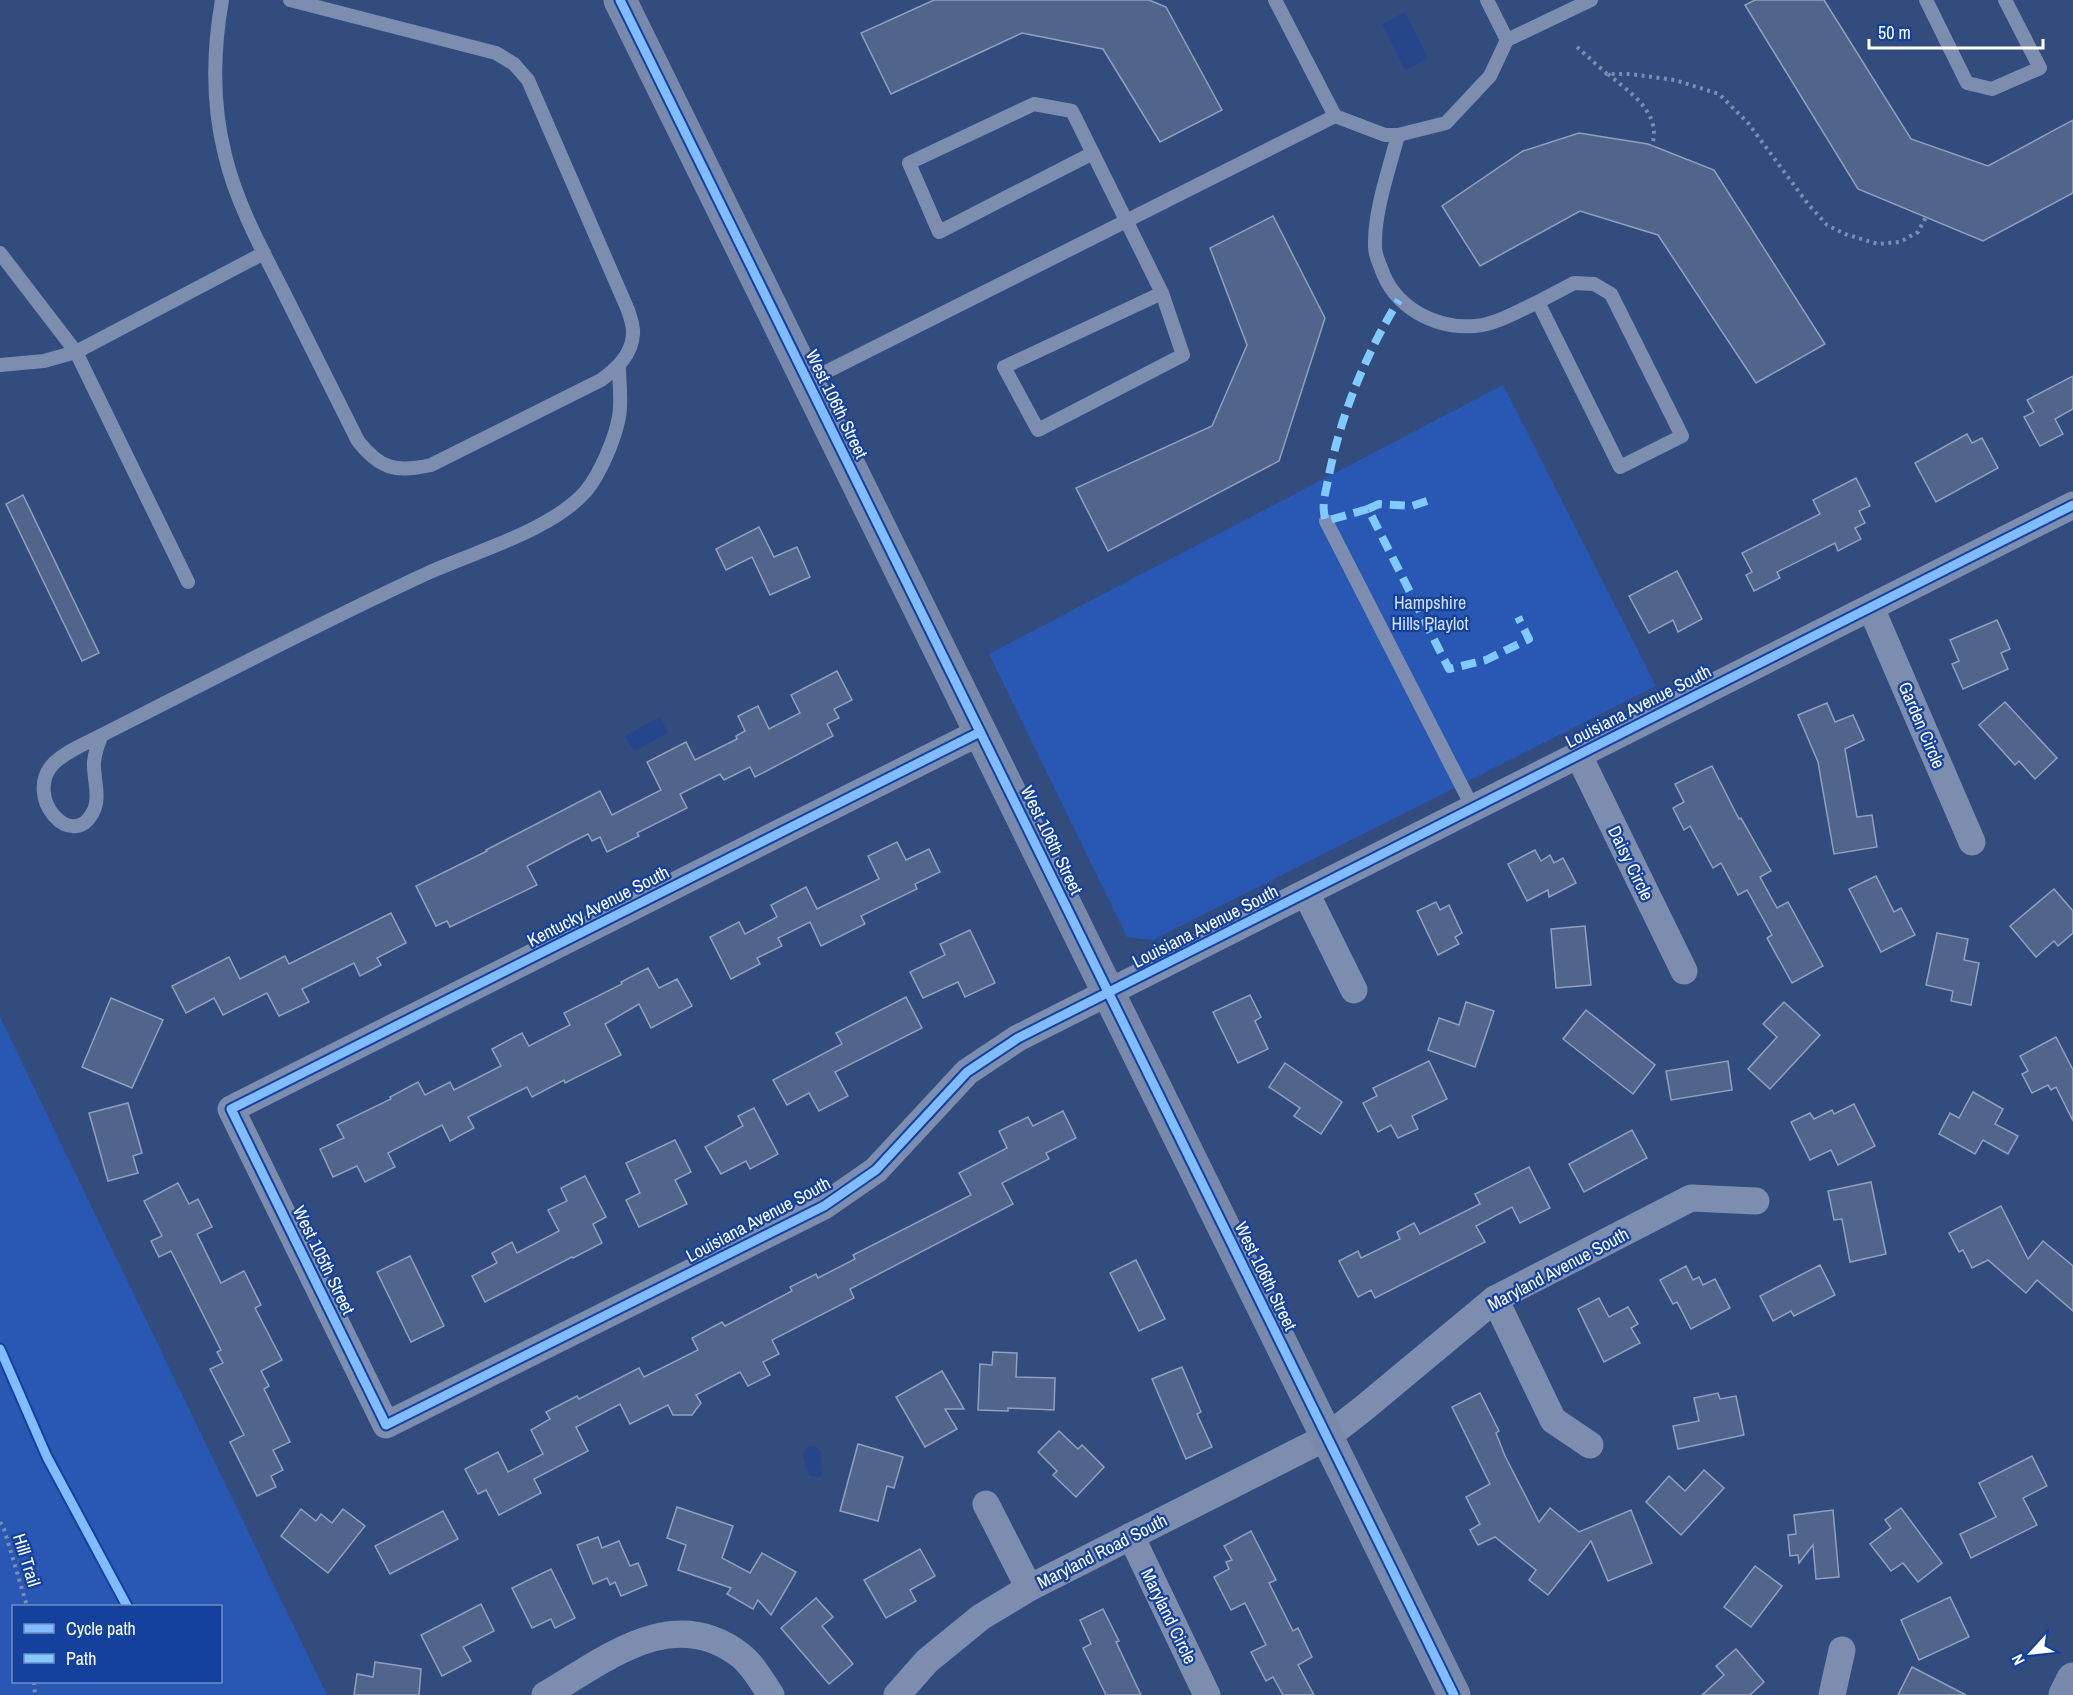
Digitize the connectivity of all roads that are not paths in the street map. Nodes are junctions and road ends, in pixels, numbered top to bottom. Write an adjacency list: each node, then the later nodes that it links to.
1 (222, 0): 14 (lane)
2 (290, 0): 20 (lane)
3 (620, 0): 21 (street, West 106th Street)
4 (1275, 0): 10 (lane)
5 (1487, 0): 9 (lane)
6 (1591, 0): 9 (lane)
7 (1926, 0): 8 (lane)
8 (2006, 0)
9 (1507, 40): 11 (lane)
10 (1335, 116): 11 (lane); 13 (lane)
11 (1398, 135): 17 (lane)
12 (1093, 153): 12 (lane); 13 (lane)
13 (1128, 221): 16 (lane); 21 (lane)
14 (264, 253): 18 (lane); 20 (lane)
15 (2, 260): 18 (lane)
16 (1162, 292): 16 (lane)
17 (1538, 302): 17 (lane)
18 (76, 352): 19 (lane); 24 (lane)
19 (0, 365)
20 (619, 367): 27 (lane)
21 (808, 381): 26 (street, West 106th Street)
22 (2073, 505): 25 (street, Louisiana Avenue South)
23 (1326, 521): 29 (lane)
24 (188, 582)
25 (1871, 609): 28 (street, Louisiana Avenue South); 30 (street, Garden Circle)
26 (980, 732): 34 (street, West 106th Street); 35 (street, Kentucky Avenue South)
27 (102, 735): 27 (lane)
28 (1578, 754): 29 (street, Louisiana Avenue South); 32 (street, Daisy Circle)
29 (1473, 808): 31 (street, Louisiana Avenue South)
30 (1972, 842)
31 (1306, 893): 33 (street); 34 (street, Louisiana Avenue South)
32 (1684, 971)
33 (1354, 990)
34 (1109, 993): 38 (street, Louisiana Avenue South); 39 (street, West 106th Street)
35 (231, 1109): 38 (street, West 105th Street)
36 (1756, 1202): 37 (street, Maryland Avenue South)
37 (1495, 1299): 39 (street, Maryland Avenue South); 40 (street)
38 (386, 1425)
39 (1327, 1437): 42 (street, Maryland Road South); 50 (street, West 106th Street)
40 (1590, 1445)
41 (986, 1504): 43 (street)
42 (1131, 1536): 43 (street, Maryland Road South); 49 (street, Maryland Circle)
43 (1029, 1588): 48 (street, Maryland Road South)
44 (1842, 1650): 51 (street)
45 (2073, 1679): 52 (street)
46 (545, 1695): 47 (street)
47 (771, 1695)
48 (897, 1695)
49 (1207, 1695)
50 (1454, 1695)
51 (1832, 1695)
52 (2064, 1695)

